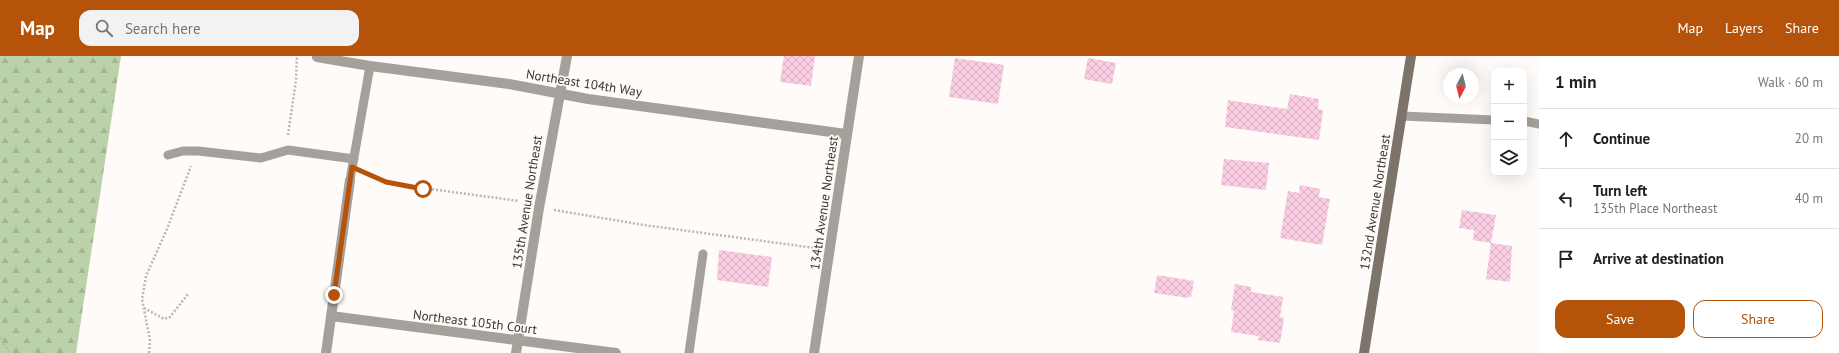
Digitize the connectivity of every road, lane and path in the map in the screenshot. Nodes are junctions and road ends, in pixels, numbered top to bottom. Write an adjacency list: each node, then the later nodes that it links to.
1 (296, 56): 13 (path)
2 (317, 56): 6 (street, Northeast 104th Way)
3 (567, 56): 7 (street, 135th Avenue Northeast)
4 (859, 56): 12 (street, 134th Avenue Northeast)
5 (1411, 56): 8 (street, 132nd Avenue Northeast)
6 (370, 66): 7 (street, Northeast 104th Way); 16 (lane)
7 (559, 93): 12 (street, Northeast 104th Way); 26 (street, 135th Avenue Northeast)
8 (1402, 116): 9 (lane); 34 (street, 132nd Avenue Northeast)
9 (1491, 120)
10 (1527, 122): 11 (lane)
11 (1539, 124)
12 (846, 134): 33 (street, 134th Avenue Northeast)
13 (288, 150): 14 (lane); 16 (lane)
14 (198, 151): 15 (lane); 23 (path)
15 (168, 155)
16 (353, 163): 17 (lane); 18 (path)
17 (350, 180): 24 (street)
18 (519, 201)
19 (553, 210): 20 (path)
20 (819, 249)
21 (703, 254): 32 (lane)
22 (188, 294): 23 (path)
23 (144, 308): 28 (path)
24 (331, 316): 26 (street, Northeast 105th Court); 29 (street)
25 (0, 337): 27 (path)
26 (518, 340): 30 (street, 135th Avenue Northeast); 31 (street, Northeast 105th Court)
27 (8, 353)
28 (149, 353)
29 (326, 353)
30 (516, 353)
31 (616, 353)
32 (690, 353)
33 (814, 353)
34 (1364, 353)

